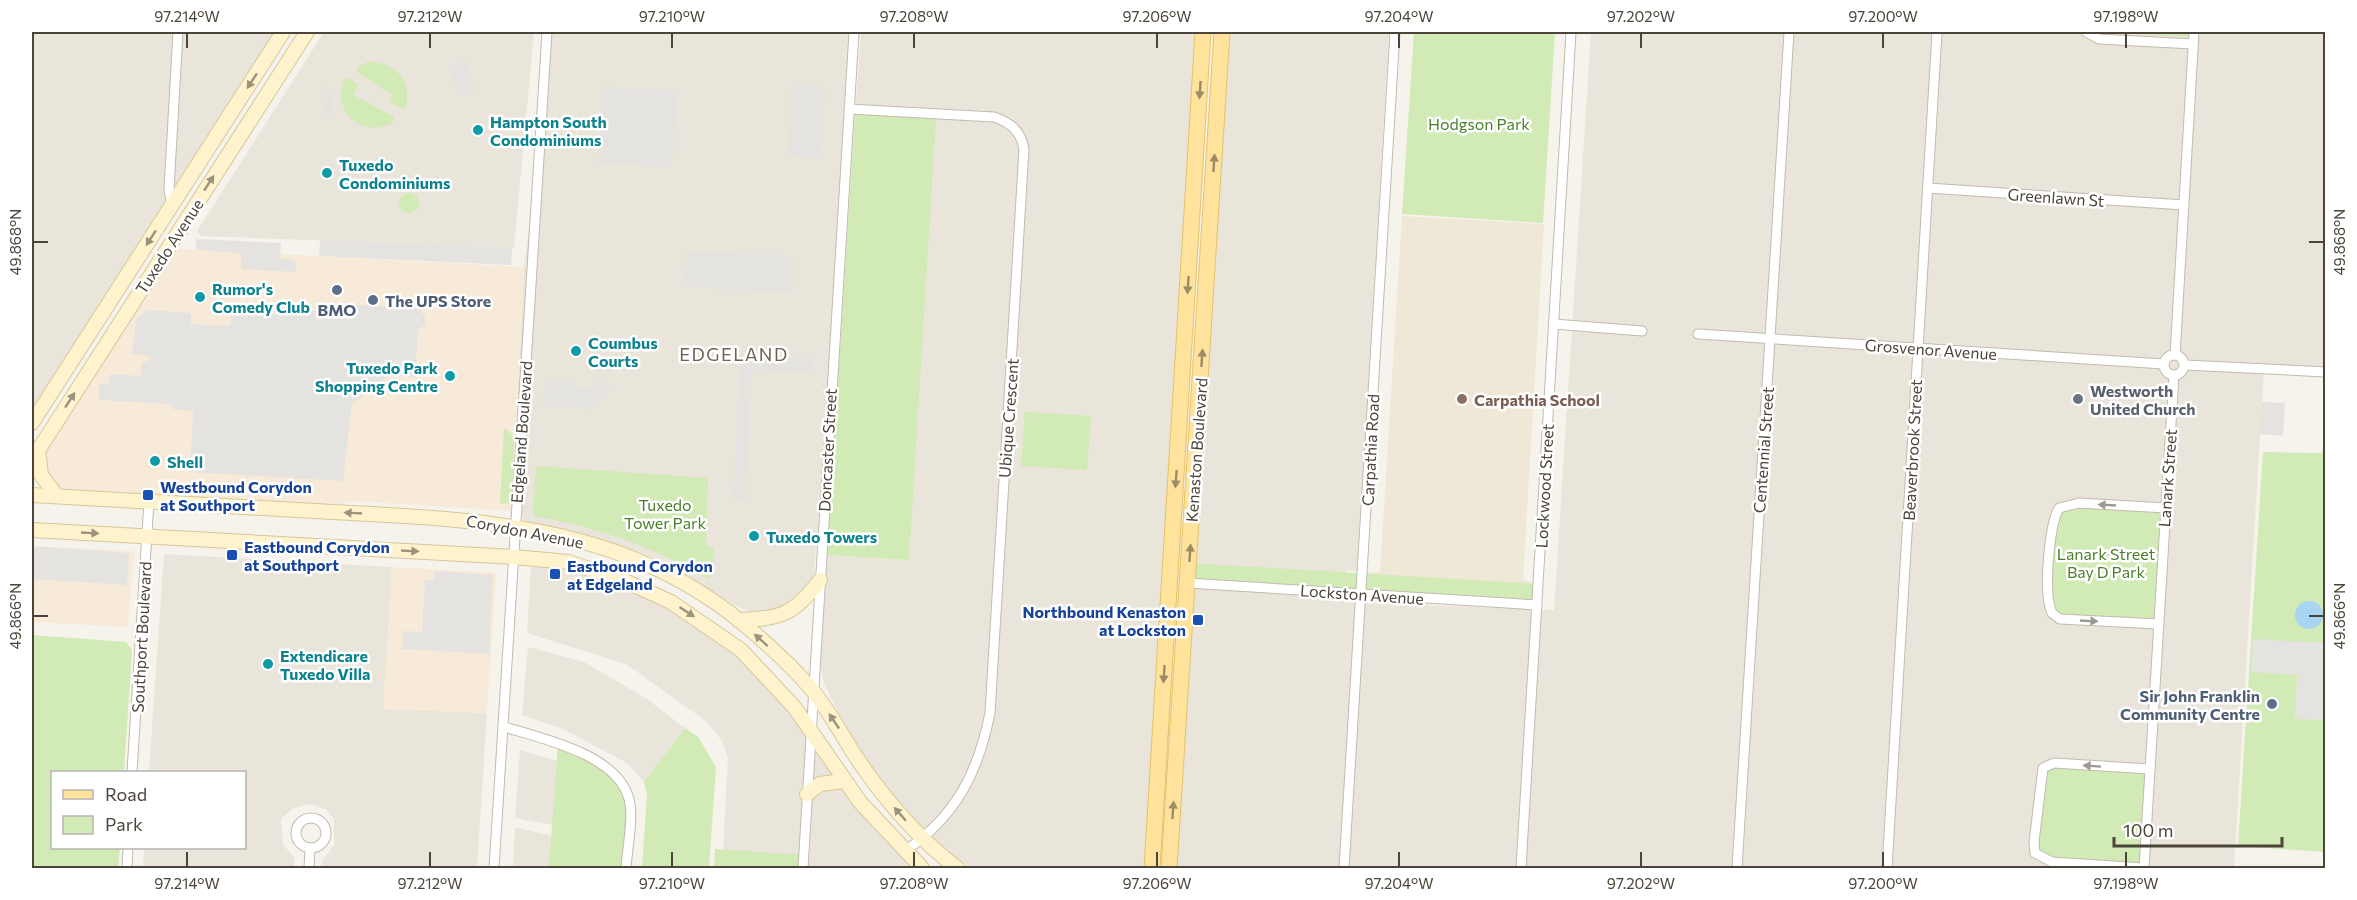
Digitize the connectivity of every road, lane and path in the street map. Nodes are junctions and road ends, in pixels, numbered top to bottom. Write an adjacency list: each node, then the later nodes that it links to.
1 (178, 32): 17 (street)
2 (283, 32): 17 (main road, Tuxedo Avenue, one-way to 17)
3 (307, 32): 30 (main road, Tuxedo Avenue, one-way to 3)
4 (547, 32): 35 (street, Edgeland Boulevard)
5 (854, 32): 15 (street, Doncaster Street)
6 (1203, 32): 67 (main road, Kenaston Boulevard, one-way to 67)
7 (1222, 32): 40 (main road, Kenaston Boulevard, one-way to 7)
8 (1395, 32): 41 (street, Carpathia Road)
9 (1571, 32): 19 (street, Lockwood Street)
10 (1789, 32): 22 (street, Centennial Street)
11 (1937, 32): 16 (street, Beaverbrook Street)
12 (2086, 32): 14 (street)
13 (2194, 32): 14 (street)
14 (2193, 44): 18 (street)
15 (849, 109): 39 (street, Doncaster Street); 56 (street, Ubique Crescent)
16 (1928, 188): 18 (street, Greenlawn St); 23 (street, Beaverbrook Street)
17 (172, 205): 29 (main road, Tuxedo Avenue, one-way to 29)
18 (2184, 205): 24 (street)
19 (1554, 324): 20 (street); 42 (street, Lockwood Street)
20 (1642, 331)
21 (1698, 334): 22 (street, Grosvenor Avenue)
22 (1770, 339): 23 (street, Grosvenor Avenue); 71 (street, Centennial Street)
23 (1918, 348): 25 (street, Grosvenor Avenue); 72 (street, Beaverbrook Street)
24 (2175, 355): 25 (street); 26 (street)
25 (2164, 364): 28 (street)
26 (2185, 365): 27 (street); 28 (street)
27 (2325, 372)
28 (2174, 375): 34 (street, Lanark Street)
29 (32, 423)
30 (35, 455): 32 (main road)
31 (32, 495): 32 (main road, Corydon Avenue)
32 (57, 496): 33 (main road, Corydon Avenue)
33 (149, 501): 35 (main road, Corydon Avenue, one-way to 33); 37 (street, Southport Boulevard)
34 (2166, 508): 44 (street, Lanark Street); 44 (street, one-way to 44)
35 (515, 527): 38 (street, Edgeland Boulevard); 43 (main road, Corydon Avenue)
36 (32, 530): 37 (main road, Corydon Avenue, one-way to 37)
37 (147, 536): 38 (main road, Corydon Avenue, one-way to 38); 53 (street, Southport Boulevard)
38 (514, 557): 46 (main road, Corydon Avenue, one-way to 46); 48 (street, Edgeland Boulevard)
39 (820, 580): 43 (main road); 47 (street, Doncaster Street)
40 (1188, 583): 41 (street, Lockston Avenue); 68 (main road, Kenaston Boulevard, one-way to 40)
41 (1361, 594): 42 (street, Lockston Avenue); 69 (street, Carpathia Road)
42 (1537, 605): 70 (street, Lockwood Street)
43 (738, 620): 45 (main road, Corydon Avenue, one-way to 43)
44 (2159, 624): 52 (street, Lanark Street)
45 (787, 663): 46 (main road); 47 (main road, Corydon Avenue)
46 (770, 679): 49 (main road, Corydon Avenue)
47 (813, 691): 49 (street, Doncaster Street); 50 (main road, Corydon Avenue, one-way to 47)
48 (505, 727): 62 (street, Edgeland Boulevard); 63 (street)
49 (811, 733): 51 (main road, Corydon Avenue); 55 (street, Doncaster Street)
50 (853, 752): 51 (main road); 56 (main road, Corydon Avenue, one-way to 50)
51 (833, 765): 54 (main road, Corydon Avenue)
52 (2150, 769): 73 (street, Lanark Street); 73 (street, one-way to 73)
53 (132, 771)
54 (844, 781): 55 (main road); 59 (main road, Corydon Avenue)
55 (807, 794): 64 (street, Doncaster Street)
56 (923, 839): 59 (street, Ubique Crescent); 66 (main road, Corydon Avenue)
57 (310, 848): 61 (street)
58 (128, 849): 60 (street)
59 (905, 851): 65 (main road, Corydon Avenue)
60 (127, 868)
61 (309, 868)
62 (494, 868)
63 (626, 868)
64 (803, 868)
65 (922, 868)
66 (957, 868)
67 (1152, 868)
68 (1169, 868)
69 (1344, 868)
70 (1521, 868)
71 (1737, 868)
72 (1887, 868)
73 (2144, 868)

